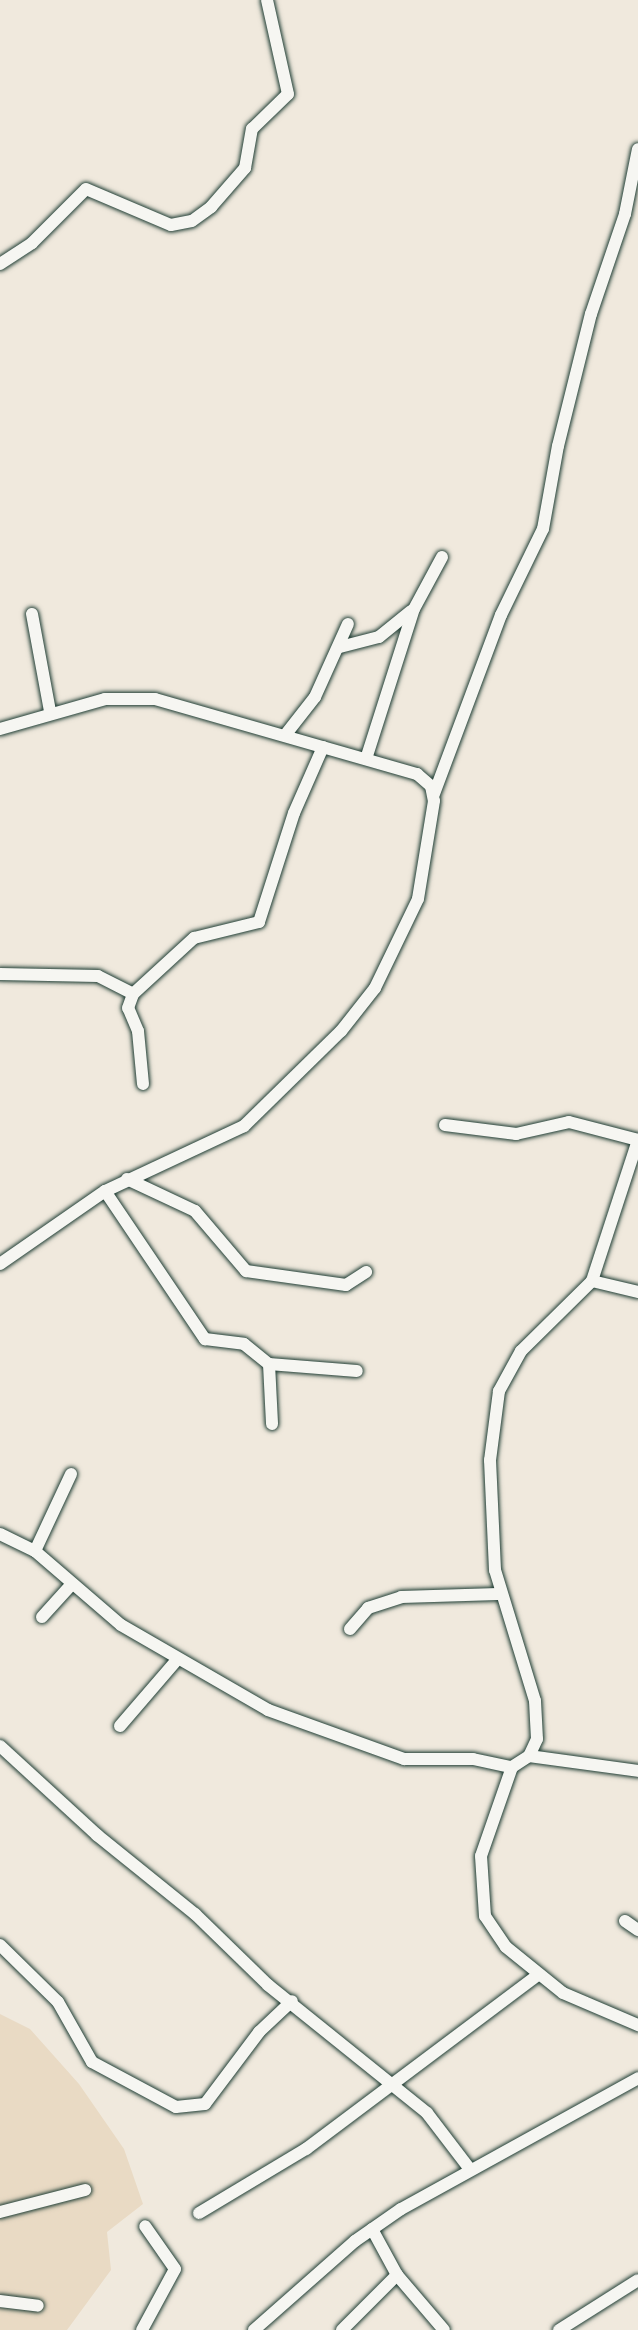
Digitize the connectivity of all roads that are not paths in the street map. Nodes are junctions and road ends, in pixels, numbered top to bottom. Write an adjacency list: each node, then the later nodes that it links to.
1 (267, 0): 3 (street)
2 (638, 149): 14 (street)
3 (0, 264)
4 (442, 557): 5 (street)
5 (414, 609): 8 (street); 13 (street)
6 (32, 614): 9 (street)
7 (348, 624): 8 (street)
8 (340, 647): 11 (street)
9 (50, 711): 10 (street); 11 (street)
10 (0, 729)
11 (286, 734): 12 (street)
12 (323, 747): 13 (street); 16 (street)
13 (366, 759): 14 (street)
14 (434, 794): 20 (street)
15 (0, 974): 16 (street)
16 (133, 994): 17 (street)
17 (143, 1084)
18 (445, 1125): 19 (street)
19 (638, 1140): 24 (street)
20 (127, 1180): 21 (street); 23 (street)
21 (105, 1191): 22 (street); 26 (street)
22 (0, 1264)
23 (366, 1272)
24 (592, 1281): 25 (street); 33 (street)
25 (638, 1293)
26 (269, 1364): 27 (street); 28 (street)
27 (357, 1371)
28 (272, 1424)
29 (71, 1474): 31 (street)
30 (0, 1534): 31 (street)
31 (35, 1551): 32 (street)
32 (71, 1585): 34 (street); 36 (street)
33 (498, 1594): 35 (street); 39 (street)
34 (42, 1617)
35 (350, 1629)
36 (176, 1661): 37 (street); 40 (street)
37 (120, 1726)
38 (0, 1746): 46 (street)
39 (529, 1756): 40 (street); 41 (street)
40 (512, 1767): 45 (street)
41 (638, 1771)
42 (625, 1921): 43 (street)
43 (638, 1930)
44 (0, 1945): 46 (street)
45 (539, 1974): 47 (street); 49 (street)
46 (292, 2001): 49 (street)
47 (638, 2025)
48 (638, 2078): 50 (street)
49 (395, 2085): 50 (street); 53 (street)
50 (468, 2168): 55 (street)
51 (85, 2190): 52 (street)
52 (0, 2212)
53 (199, 2213)
54 (145, 2227): 60 (street)
55 (372, 2229): 56 (street); 61 (street)
56 (397, 2275): 62 (street); 63 (street)
57 (638, 2280): 64 (street)
58 (0, 2301): 59 (street)
59 (38, 2306)
60 (142, 2330)
61 (254, 2330)
62 (342, 2330)
63 (443, 2330)
64 (559, 2330)

